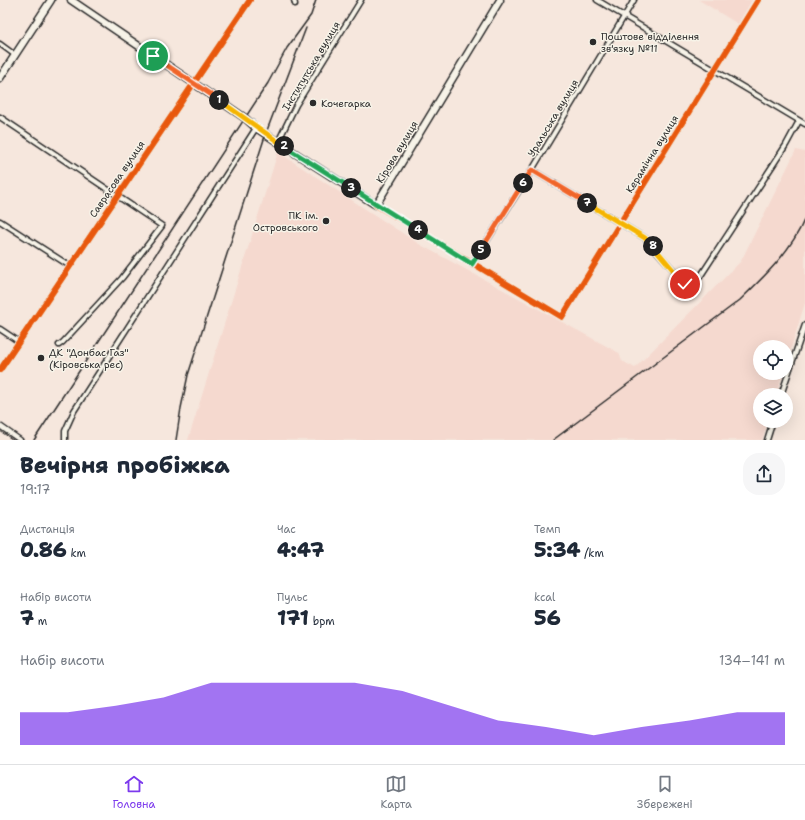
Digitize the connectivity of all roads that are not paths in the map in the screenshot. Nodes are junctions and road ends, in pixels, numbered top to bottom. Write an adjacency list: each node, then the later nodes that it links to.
1 (51, 0): 11 (main road)
2 (71, 0): 14 (main road)
3 (250, 0): 14 (street, Саврасова вулиця)
4 (361, 0): 19 (street, Інститутська вулиця)
5 (500, 0): 22 (main road, Кірова вулиця)
6 (597, 0): 9 (street)
7 (634, 0): 9 (street, Уральська вулиця)
8 (758, 0): 12 (street, Керамічна вулиця)
9 (623, 17): 12 (street); 20 (street, Уральська вулиця)
10 (0, 44): 11 (street)
11 (15, 55): 13 (main road)
12 (715, 71): 16 (street); 24 (street, Керамічна вулиця)
13 (0, 78)
14 (194, 84): 18 (main road); 21 (street, Саврасова вулиця)
15 (0, 118): 21 (street)
16 (799, 120): 17 (street); 24 (street)
17 (805, 124)
18 (256, 128): 19 (main road); 36 (street)
19 (278, 142): 22 (main road)
20 (532, 170): 24 (street); 25 (street, Уральська вулиця)
21 (118, 196): 26 (street, Саврасова вулиця); 30 (street)
22 (376, 205): 25 (street)
23 (0, 221): 26 (street)
24 (622, 224): 25 (street, Керамічна вулиця)
25 (472, 264)
26 (70, 266): 29 (street, Саврасова вулиця)
27 (805, 325): 32 (street)
28 (0, 329): 29 (street)
29 (18, 342): 31 (street, Саврасова вулиця)
30 (58, 345)
31 (0, 370)
32 (783, 388)
33 (0, 426): 35 (street)
34 (771, 428): 37 (street)
35 (20, 440)
36 (65, 440)
37 (767, 440)

